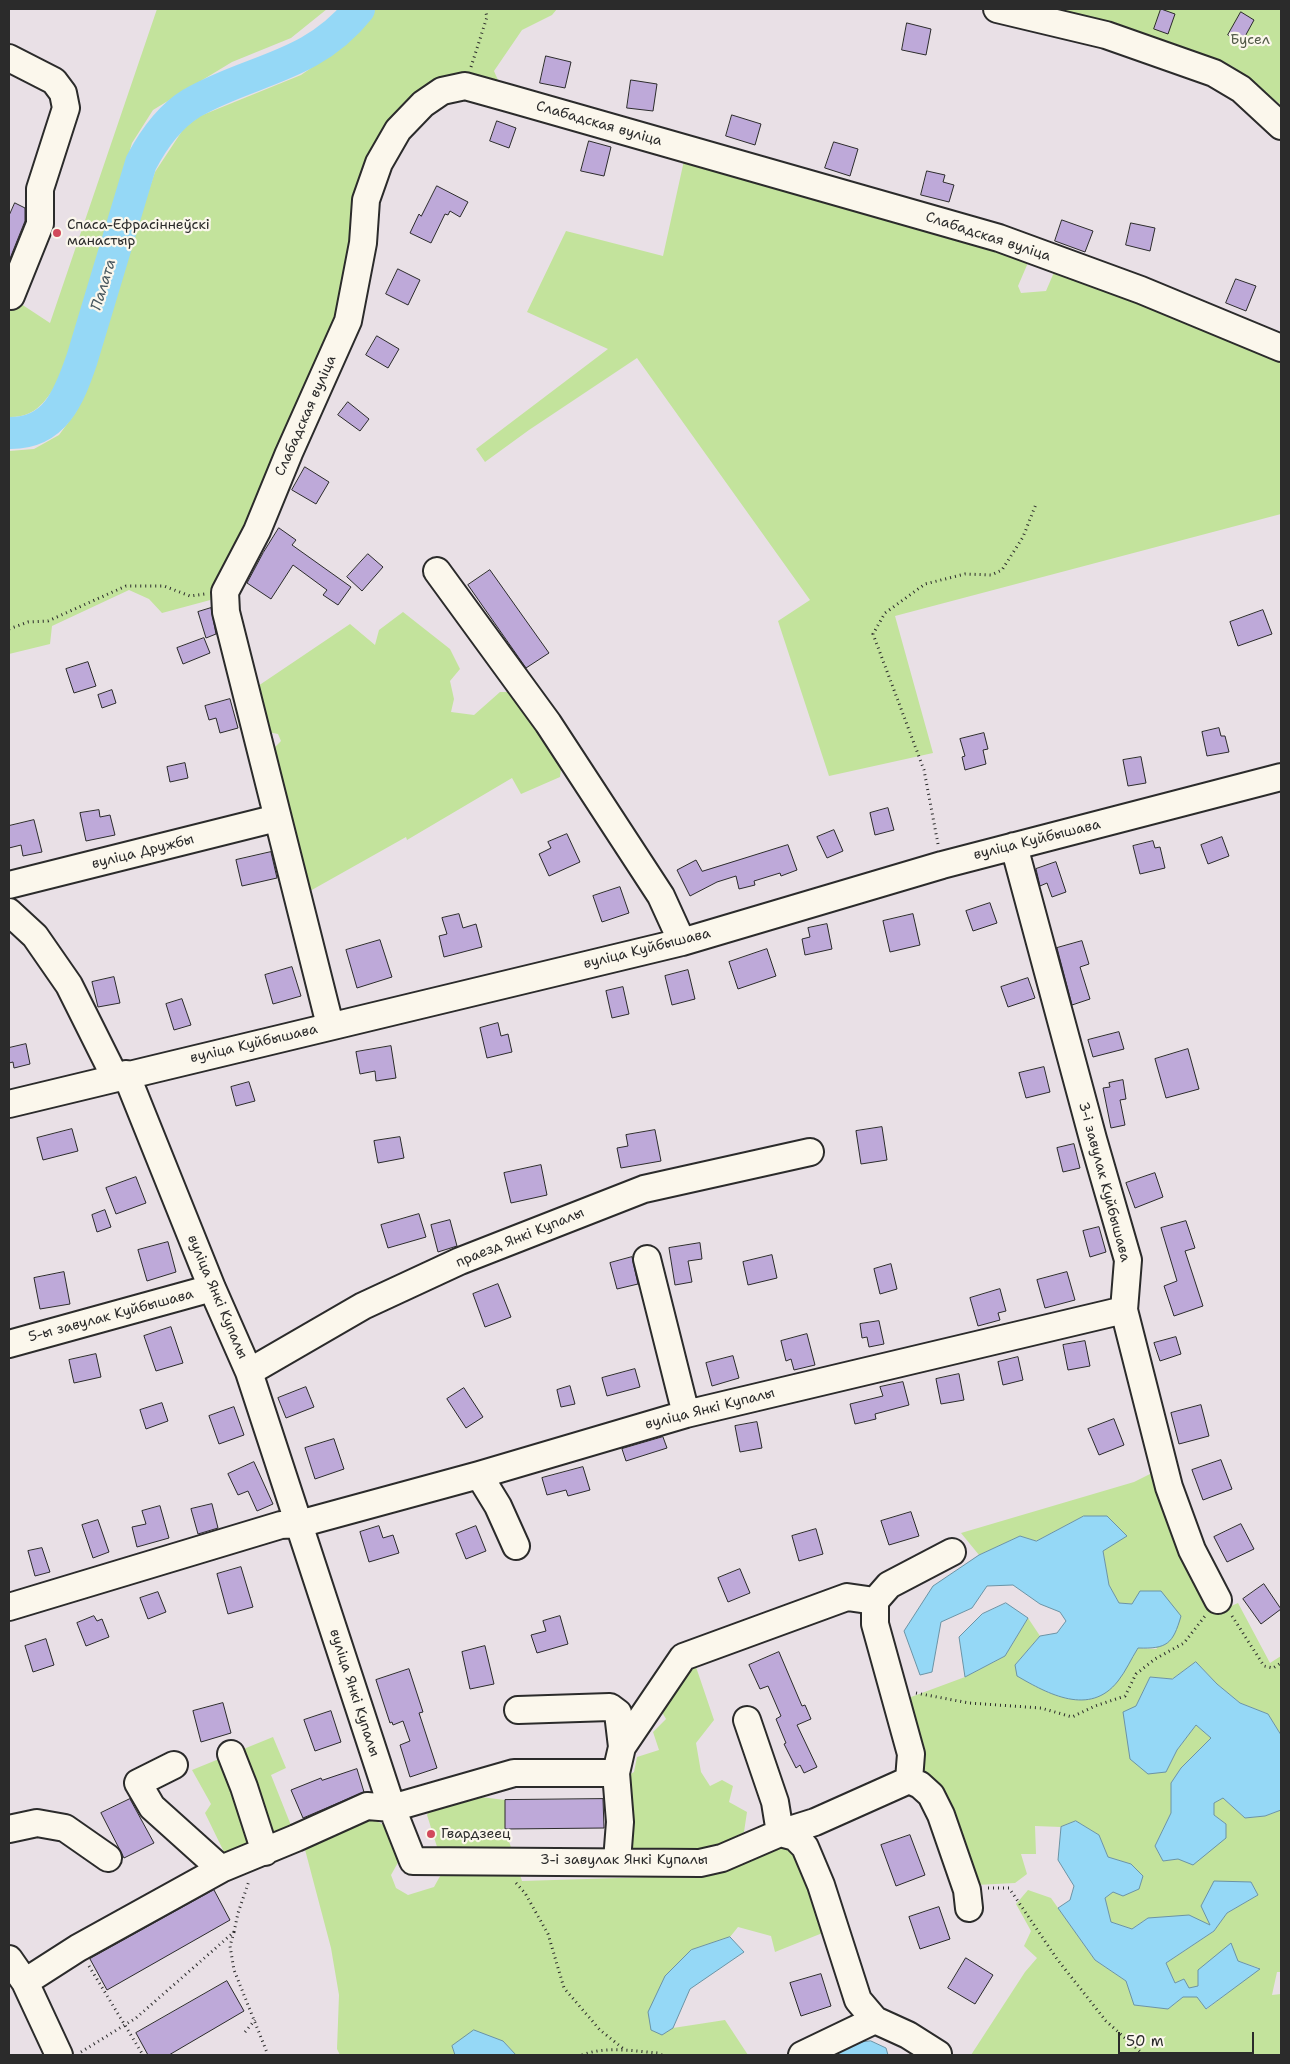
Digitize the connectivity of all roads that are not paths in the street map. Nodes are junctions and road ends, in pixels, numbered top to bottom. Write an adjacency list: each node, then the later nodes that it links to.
1 (997, 9): 3 (street)
2 (9, 58): 4 (street)
3 (1281, 126)
4 (11, 296)
5 (1281, 348): 8 (street, Слабадская вуліца)
6 (437, 571): 12 (street)
7 (1281, 777): 9 (street, вуліца Куйбышава)
8 (277, 818): 10 (street, вуліца Дружбы); 13 (street)
9 (1014, 846): 12 (street, вуліца Куйбышава); 19 (street, 3-і завулак Куйбышава)
10 (9, 885)
11 (9, 912): 14 (street, вуліца Янкі Купалы)
12 (682, 942): 13 (street, вуліца Куйбышава)
13 (330, 1026): 14 (street, вуліца Куйбышава)
14 (120, 1076): 15 (street, вуліца Куйбышава); 18 (street, вуліца Янкі Купалы)
15 (9, 1104)
16 (810, 1152): 21 (street, праезд Янкі Купалы)
17 (647, 1259): 22 (street)
18 (212, 1288): 20 (street, 5-ы завулак Куйбышава); 21 (street, вуліца Янкі Купалы)
19 (1124, 1310): 22 (street, вуліца Янкі Купалы); 27 (street, 3-і завулак Куйбышава)
20 (9, 1344)
21 (249, 1372): 24 (street, вуліца Янкі Купалы)
22 (686, 1414): 23 (street, вуліца Янкі Купалы)
23 (480, 1475): 24 (street, вуліца Янкі Купалы); 25 (street)
24 (299, 1524): 29 (street, вуліца Янкі Купалы); 37 (street, вуліца Янкі Купалы)
25 (516, 1546)
26 (952, 1552): 28 (street)
27 (1218, 1600)
28 (875, 1601): 32 (street); 36 (street)
29 (9, 1607)
30 (518, 1710): 32 (street)
31 (747, 1720): 39 (street)
32 (622, 1747): 35 (street)
33 (231, 1754): 40 (street)
34 (174, 1765): 44 (street)
35 (616, 1773): 37 (street); 43 (street)
36 (910, 1780): 39 (street, 3-і завулак Янкі Купалы); 45 (street)
37 (392, 1808): 40 (street); 42 (street, вуліца Янкі Купалы)
38 (9, 1829): 41 (street)
39 (780, 1833): 43 (street, 3-і завулак Янкі Купалы); 48 (street)
40 (262, 1853): 44 (street)
41 (108, 1858)
42 (413, 1861): 43 (street, 3-і завулак Янкі Купалы)
43 (617, 1861)
44 (221, 1869): 47 (street)
45 (968, 1899)
46 (9, 1959): 47 (street)
47 (25, 1982): 49 (street)
48 (875, 2020): 50 (street); 51 (street)
49 (58, 2053)
50 (938, 2054)
51 (802, 2055)

